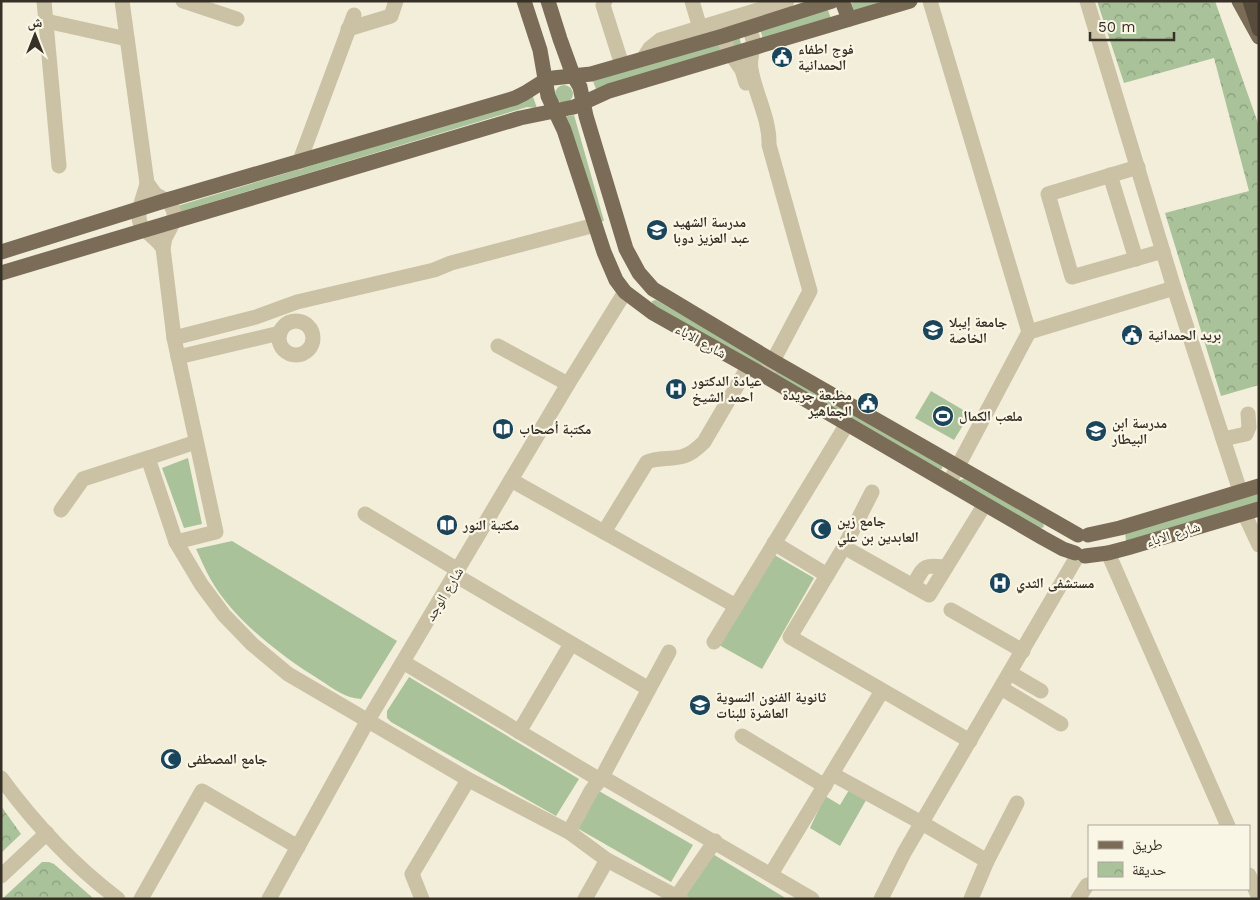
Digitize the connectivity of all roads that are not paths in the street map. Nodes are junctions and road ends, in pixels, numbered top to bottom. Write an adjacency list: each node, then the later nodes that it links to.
1 (44, 1): 20 (street)
2 (122, 1): 25 (street)
3 (183, 1): 18 (street)
4 (396, 1): 35 (street)
5 (524, 1): 31 (main road, شارع الاباء)
6 (548, 1): 30 (main road, شارع الاباء)
7 (605, 1): 29 (street)
8 (692, 1): 21 (street)
9 (788, 1): 17 (street)
10 (832, 1): 17 (main road)
11 (842, 1): 19 (main road)
12 (910, 1): 19 (main road)
13 (930, 1): 54 (street)
14 (1087, 1): 37 (street)
15 (1239, 1): 24 (main road)
16 (1250, 1): 22 (highway)
17 (746, 15): 21 (street); 23 (main road); 26 (street)
18 (237, 19)
19 (849, 19): 26 (main road)
20 (46, 21): 25 (street); 36 (street)
21 (700, 28): 28 (street)
22 (1259, 29)
23 (723, 36): 27 (street); 28 (main road)
24 (1259, 37)
25 (127, 40): 39 (street)
26 (753, 47): 27 (main road); 34 (street)
27 (730, 54): 32 (main road); 34 (street)
28 (643, 59): 29 (main road)
29 (622, 65): 30 (main road)
30 (573, 75): 31 (main road); 32 (main road, شارع الاباء)
31 (544, 81): 33 (main road, شارع الاباء); 35 (main road)
32 (583, 102): 33 (main road); 51 (main road, شارع الاباء)
33 (554, 111): 42 (main road); 43 (main road, شارع الاباء)
34 (769, 145): 59 (street)
35 (299, 163): 40 (main road)
36 (59, 166)
37 (1138, 167): 38 (street); 47 (street)
38 (1110, 175): 48 (street); 48 (street)
39 (147, 183): 40 (street); 41 (street)
40 (167, 200): 41 (main road); 42 (street)
41 (139, 210): 44 (street); 46 (main road)
42 (174, 221): 44 (main road); 45 (street)
43 (595, 225): 52 (main road, شارع الاباء); 56 (street)
44 (144, 230): 45 (street); 49 (main road)
45 (163, 248): 56 (street)
46 (1, 252)
47 (1163, 252): 48 (street); 50 (street)
48 (1136, 259)
49 (1, 273)
50 (1174, 288): 54 (street); 65 (street)
51 (653, 289): 53 (main road); 59 (main road, شارع الاباء)
52 (625, 292): 53 (main road, شارع الاباء); 62 (street, شارع الوجد)
53 (639, 304): 60 (main road, شارع الاباء)
54 (1028, 332): 68 (street)
55 (280, 334): 58 (street)
56 (174, 338): 58 (street)
57 (498, 346): 62 (street)
58 (178, 356): 66 (street)
59 (773, 361): 61 (street); 68 (main road, شارع الاباء)
60 (748, 367): 61 (main road, شارع الاباء); 80 (street)
61 (765, 376): 64 (main road, شارع الاباء)
62 (568, 384): 69 (street, شارع الوجد)
63 (1248, 414): 65 (street)
64 (846, 424): 70 (main road, شارع الاباء); 84 (street)
65 (1223, 439): 72 (street)
66 (196, 442): 67 (street); 83 (street)
67 (148, 458): 75 (street); 83 (street)
68 (958, 466): 70 (street); 78 (main road, شارع الاباء)
69 (511, 480): 80 (street); 90 (street, شارع الوجد)
70 (949, 483): 74 (main road, شارع الاباء)
71 (1259, 486): 72 (main road, شارع الاباء)
72 (1240, 491): 79 (main road, شارع الاباء)
73 (872, 492): 86 (street)
74 (985, 504): 82 (main road, شارع الاباء); 86 (street)
75 (61, 510)
76 (1252, 511): 85 (street); 87 (main road, شارع الاباء)
77 (365, 514): 90 (street)
78 (1050, 520): 81 (main road, شارع الاباء); 82 (main road)
79 (1120, 528): 81 (main road, شارع الاباء); 87 (main road)
80 (604, 532): 92 (street)
81 (1083, 535): 89 (main road)
82 (1042, 538): 89 (main road, شارع الاباء)
83 (176, 542): 104 (street)
84 (774, 543): 91 (street); 92 (street)
85 (1259, 545)
86 (844, 547): 91 (street)
87 (1127, 548): 88 (main road, شارع الاباء)
88 (1108, 553): 89 (main road, شارع الاباء); 115 (street)
89 (1080, 554): 96 (street)
90 (456, 572): 95 (street); 98 (street, شارع الوجد)
91 (827, 575): 102 (street)
92 (736, 606): 94 (street)
93 (951, 610): 96 (street)
94 (714, 642)
95 (571, 644): 101 (street); 106 (street)
96 (1023, 651): 99 (street)
97 (669, 652): 101 (street)
98 (403, 662): 104 (street, شارع الوجد); 106 (street)
99 (1010, 673): 100 (street); 103 (street)
100 (1001, 688): 105 (street); 108 (street)
101 (649, 689): 110 (street)
102 (882, 691): 108 (street); 112 (street)
103 (1041, 692)
104 (367, 722): 111 (street); 119 (street, شارع الوجد)
105 (1061, 724)
106 (519, 732): 110 (street)
107 (742, 736): 112 (street)
108 (970, 741): 114 (street)
109 (1, 778): 117 (street)
110 (601, 778): 116 (street); 118 (street)
111 (468, 780): 116 (street); 131 (street)
112 (829, 780): 114 (street); 122 (street)
113 (1017, 803): 121 (street)
114 (922, 823): 121 (street); 134 (street)
115 (1228, 825)
116 (569, 832): 120 (street)
117 (47, 833): 123 (street); 128 (street)
118 (715, 841): 122 (street); 126 (street)
119 (298, 847): 129 (street); 130 (street, شارع الوجد)
120 (607, 860): 126 (street); 132 (street)
121 (987, 861): 135 (street)
122 (771, 874): 133 (street)
123 (1, 876)
124 (1250, 877): 127 (street)
125 (1086, 885): 136 (street)
126 (679, 897)
127 (1259, 898)
128 (118, 899)
129 (141, 899)
130 (269, 899)
131 (422, 899)
132 (585, 899)
133 (812, 899)
134 (881, 899)
135 (971, 899)
136 (1078, 899)

